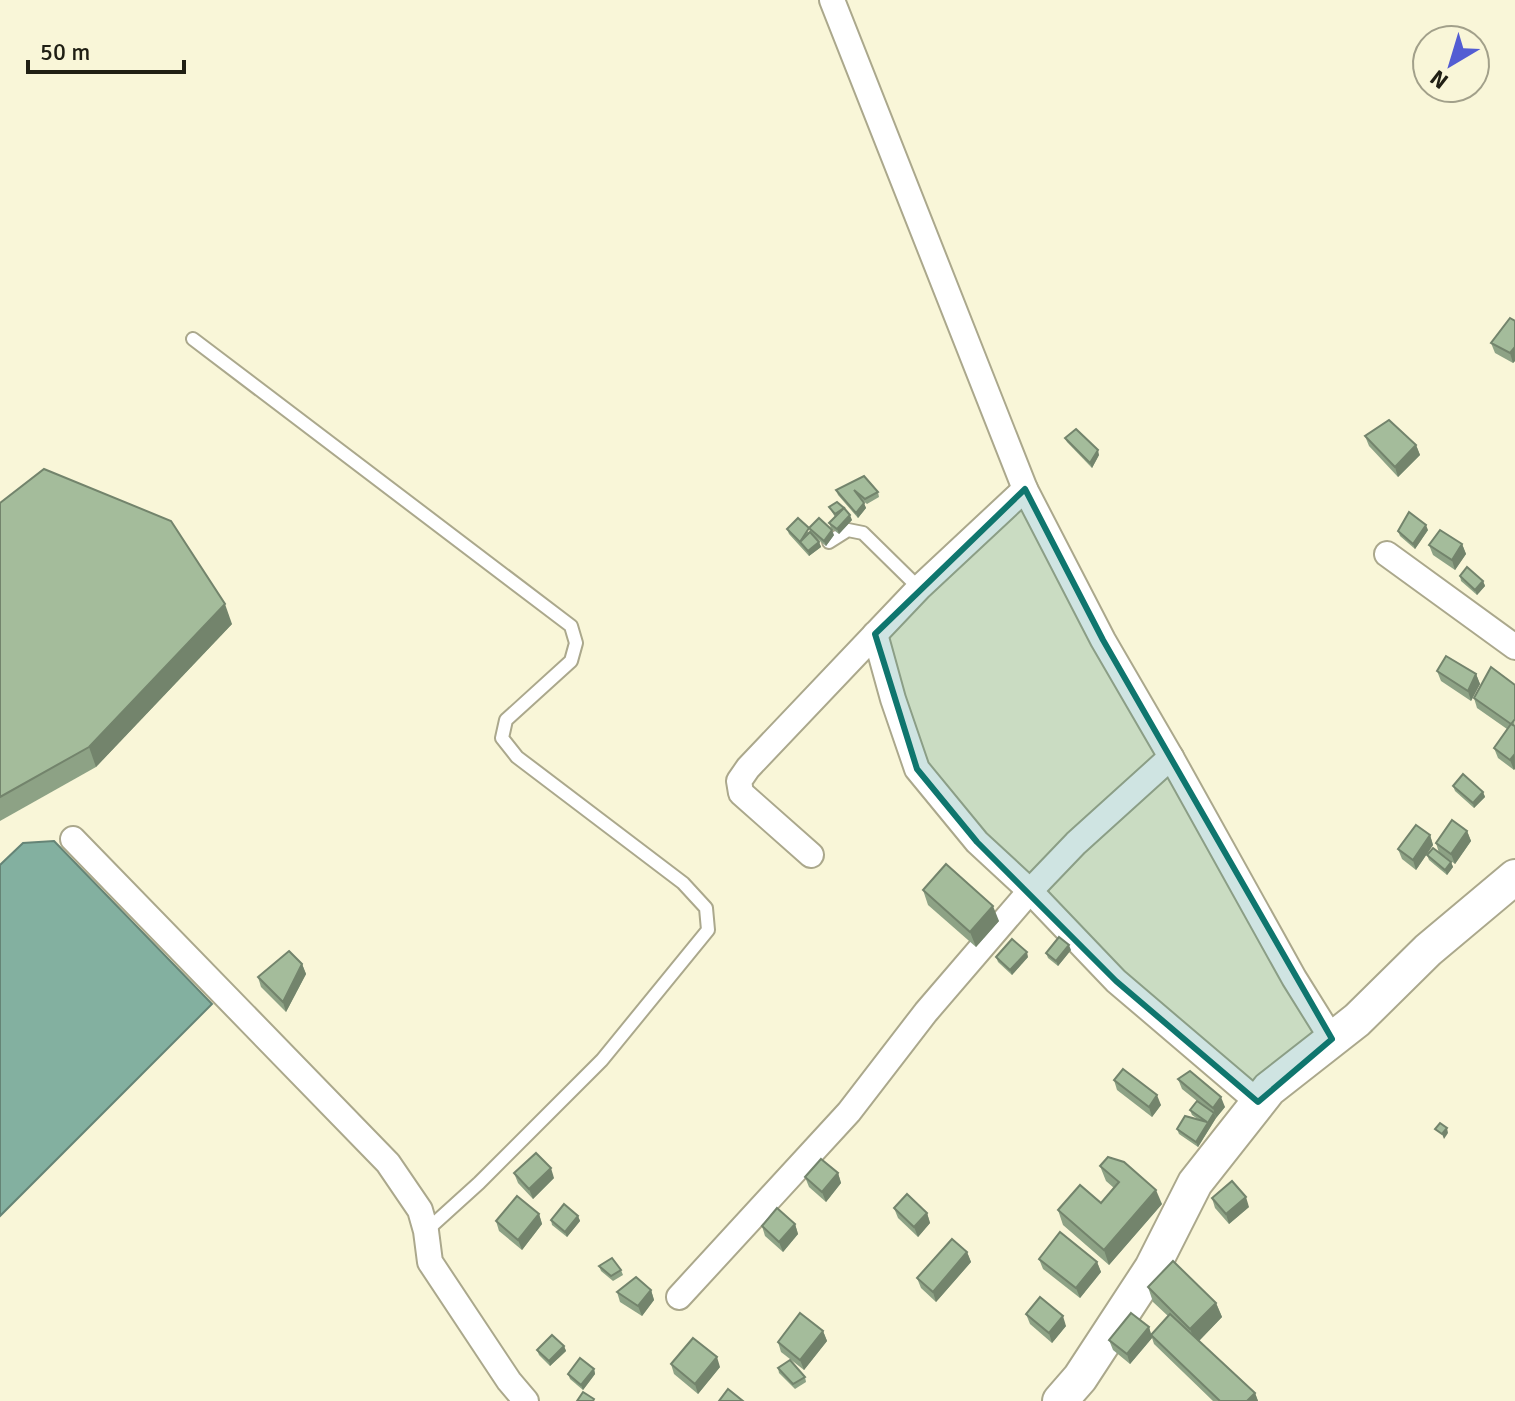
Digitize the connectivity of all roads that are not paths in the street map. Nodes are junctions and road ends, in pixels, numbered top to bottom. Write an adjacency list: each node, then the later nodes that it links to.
1 (832, 0): 3 (street)
2 (193, 339): 17 (lane)
3 (1025, 489): 6 (street); 9 (street)
4 (829, 542): 6 (lane)
5 (1387, 554): 8 (street)
6 (919, 588): 7 (street)
7 (875, 634): 11 (street); 14 (street)
8 (1515, 647)
9 (1171, 757): 14 (street); 15 (street)
10 (73, 839): 17 (street)
11 (811, 855)
12 (1515, 856): 13 (street)
13 (1505, 884): 15 (street)
14 (1030, 891): 16 (street); 18 (street)
15 (1332, 1039): 16 (street)
16 (1258, 1102): 20 (street)
17 (426, 1231): 19 (street)
18 (679, 1297)
19 (526, 1401)
20 (1060, 1401)

